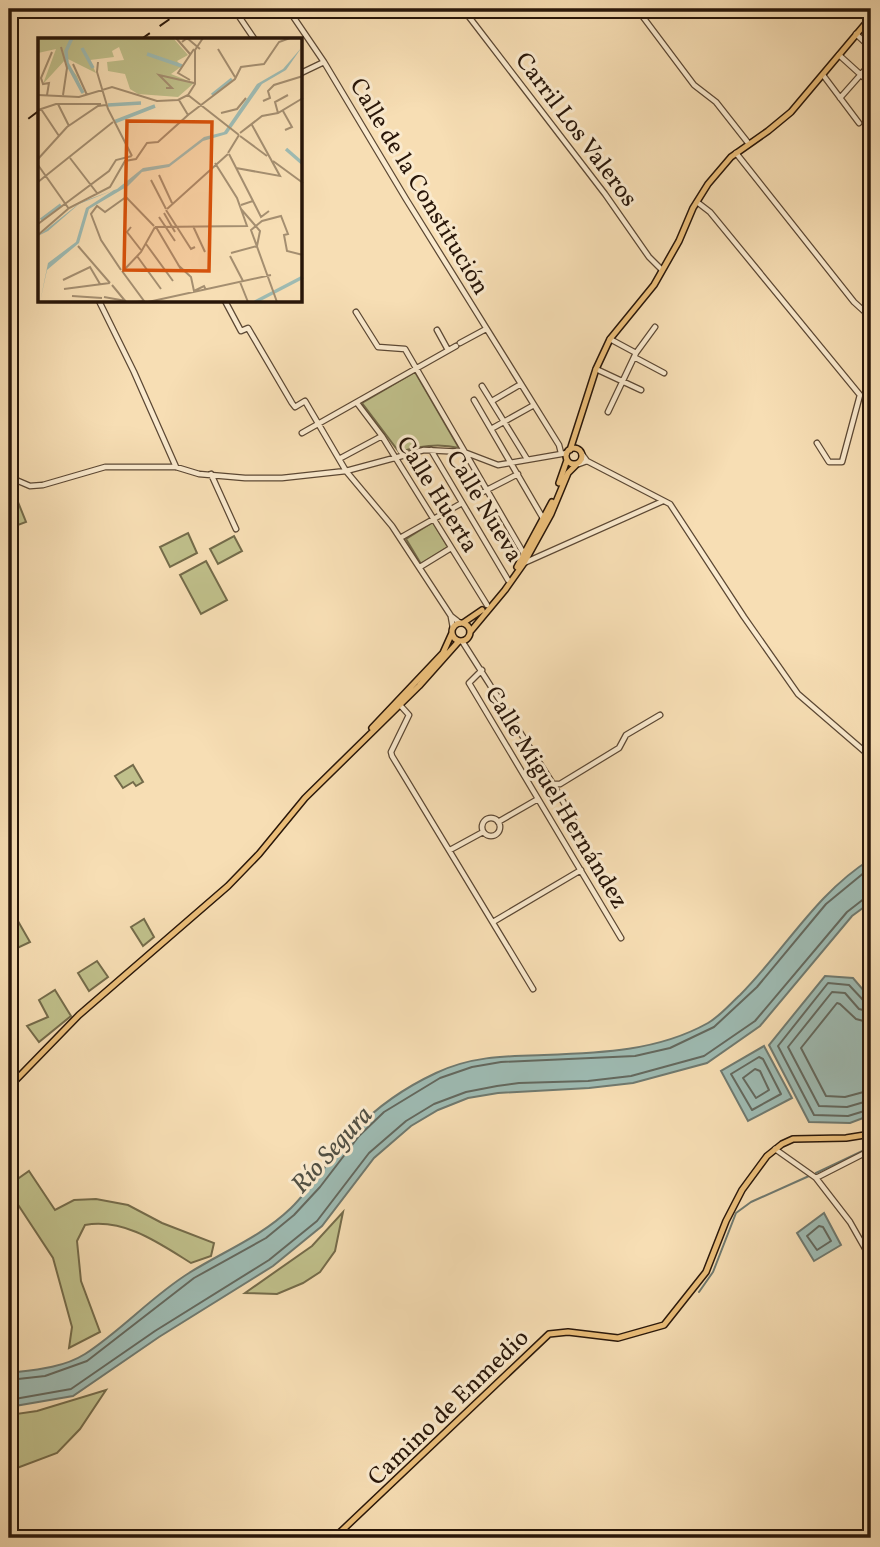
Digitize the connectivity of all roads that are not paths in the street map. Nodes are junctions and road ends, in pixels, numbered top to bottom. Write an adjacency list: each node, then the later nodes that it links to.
1 (233, 9): 7 (street)
2 (288, 9): 10 (street, Calle de la Constitución)
3 (463, 9): 21 (street, Carril Los Valeros)
4 (637, 9): 18 (street)
5 (871, 17): 6 (main road)
6 (856, 34): 8 (street); 9 (main road)
7 (254, 38)
8 (871, 48)
9 (839, 55): 13 (main road); 14 (street)
10 (324, 62): 12 (street, Calle de la Constitución); 27 (street, Calle de la Constitución)
11 (871, 63): 14 (street)
12 (303, 72)
13 (823, 75): 16 (street); 18 (main road)
14 (861, 75): 15 (street); 16 (street)
15 (871, 84)
16 (840, 98): 17 (street)
17 (859, 122)
18 (749, 145): 19 (main road)
19 (736, 153): 20 (main road); 24 (street)
20 (697, 202): 21 (main road); 50 (street)
21 (663, 270): 29 (main road)
22 (101, 303): 61 (street)
23 (226, 303): 45 (street)
24 (871, 311)
25 (356, 312): 32 (street)
26 (655, 327): 31 (street)
27 (486, 329): 30 (street, Calle de la Constitución); 36 (street, Calle de la Constitución)
28 (437, 330): 30 (street)
29 (610, 339): 31 (street); 33 (main road)
30 (449, 350): 32 (street, Calle de la Constitución)
31 (635, 355): 34 (street); 35 (street)
32 (417, 368): 41 (street, Calle de la Constitución); 52 (street)
33 (596, 369): 35 (street); 47 (main road)
34 (664, 373)
35 (622, 381): 38 (street); 43 (street)
36 (521, 384): 40 (street); 42 (street, Calle de la Constitución)
37 (482, 386): 40 (street)
38 (641, 390)
39 (474, 400): 46 (street)
40 (492, 401): 44 (street)
41 (357, 402): 45 (street, Calle de la Constitución); 49 (street, Calle Huerta)
42 (534, 405): 44 (street); 54 (street, Calle de la Constitución)
43 (608, 412)
44 (504, 421): 46 (street); 57 (street)
45 (320, 424): 48 (street, Calle de la Constitución); 56 (street)
46 (491, 429): 58 (street)
47 (577, 430): 53 (main road); 54 (main road)
48 (302, 433)
49 (382, 436): 55 (street, Calle Huerta); 56 (street)
50 (817, 443)
51 (432, 450): 52 (street); 55 (street); 69 (street, Calle Nueva)
52 (464, 452): 58 (street); 66 (street)
53 (581, 452): 54 (main road); 59 (street); 60 (main road)
54 (566, 454): 57 (street); 60 (main road); 71 (main road)
55 (395, 457): 62 (street); 70 (street, Calle Huerta)
56 (339, 459): 62 (street)
57 (527, 459): 58 (street)
58 (511, 461): 64 (street)
59 (587, 461): 60 (street); 68 (street)
60 (578, 464): 75 (main road)
61 (176, 467): 63 (street); 65 (street)
62 (346, 471): 63 (street); 73 (street)
63 (211, 474): 72 (street)
64 (518, 474): 66 (street); 71 (street)
65 (9, 477)
66 (485, 491): 67 (street); 76 (street)
67 (477, 495)
68 (663, 500): 77 (street); 90 (street)
69 (462, 503): 70 (street); 80 (street, Calle Nueva)
70 (433, 520): 73 (street); 74 (street, Calle Huerta)
71 (544, 520): 76 (main road)
72 (236, 529)
73 (400, 538): 79 (street)
74 (451, 548): 79 (street); 81 (street, Calle Huerta)
75 (531, 549): 77 (street); 78 (main road)
76 (524, 554): 80 (main road)
77 (538, 558): 78 (street)
78 (524, 563): 85 (main road)
79 (420, 568): 82 (street)
80 (508, 580): 81 (main road)
81 (487, 605): 83 (main road)
82 (451, 616): 83 (street); 84 (street)
83 (461, 623): 84 (main road); 85 (main road)
84 (452, 631): 86 (main road); 91 (main road)
85 (470, 632): 86 (main road)
86 (461, 641): 87 (street, Calle Miguel Hernández); 88 (main road)
87 (482, 670): 92 (street); 93 (street, Calle Miguel Hernández)
88 (400, 705): 91 (main road); 97 (street)
89 (660, 715): 92 (street)
90 (871, 757)
91 (327, 776): 102 (main road)
92 (553, 785): 94 (street)
93 (538, 799): 95 (street); 98 (street, Calle Miguel Hernández)
94 (573, 819)
95 (498, 822): 96 (street); 96 (street)
96 (483, 832): 97 (street)
97 (450, 850): 99 (street)
98 (581, 870): 99 (street); 100 (street, Calle Miguel Hernández)
99 (494, 922): 101 (street)
100 (621, 938)
101 (533, 989)
102 (9, 1087)
103 (871, 1133): 104 (main road)
104 (775, 1149): 106 (street); 108 (main road, Camino de Enmedio)
105 (871, 1150): 106 (street)
106 (816, 1178): 107 (street)
107 (871, 1259)
108 (334, 1538)

